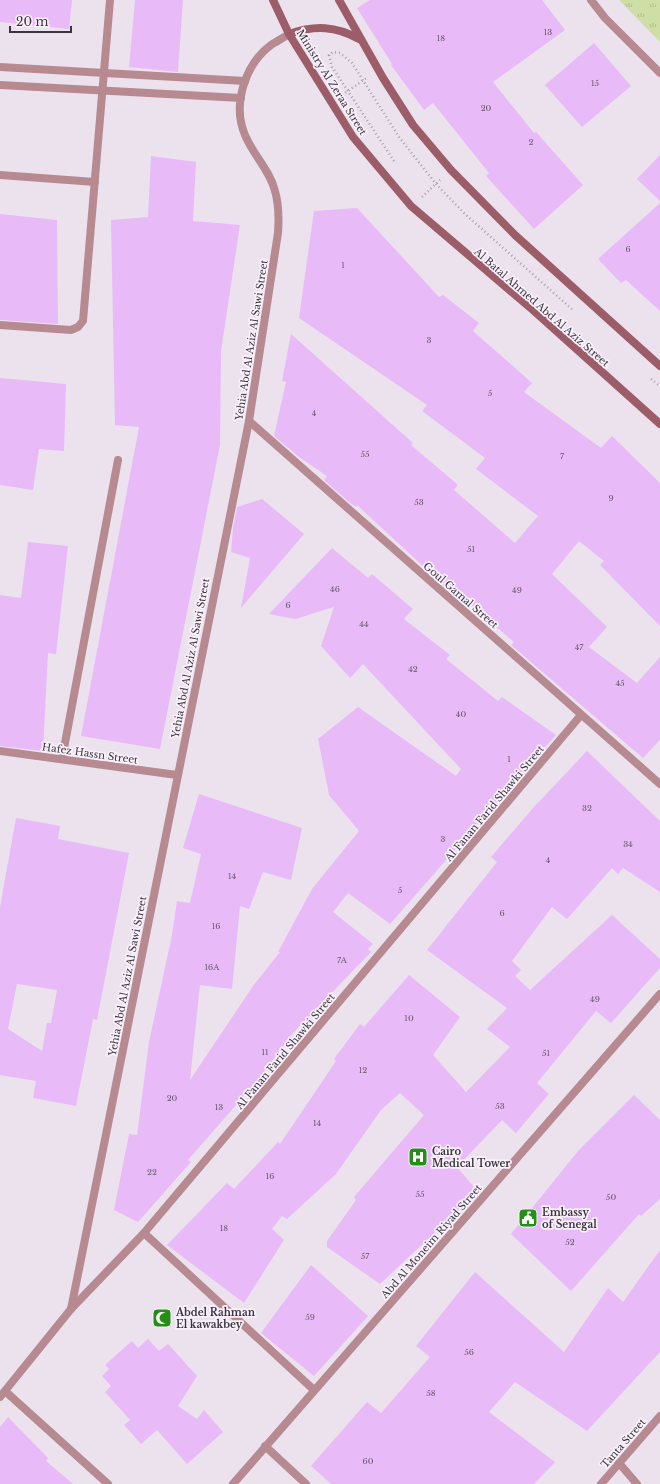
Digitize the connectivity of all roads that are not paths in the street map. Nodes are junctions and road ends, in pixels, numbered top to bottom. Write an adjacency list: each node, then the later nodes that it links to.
1 (110, 0): 8 (street)
2 (274, 0): 5 (main road, Ministry Al Zeraa Street)
3 (339, 0): 6 (main road)
4 (591, 0): 9 (street)
5 (289, 34): 6 (main road); 10 (street, Yehia Abd Al Aziz Al Sawi Street); 16 (main road, Ministry Al Zeraa Street)
6 (360, 40): 18 (main road)
7 (0, 67): 8 (street)
8 (104, 72): 10 (street); 12 (street)
9 (660, 73)
10 (245, 81): 13 (street, Yehia Abd Al Aziz Al Sawi Street)
11 (0, 85): 12 (street)
12 (103, 90): 13 (street); 15 (street)
13 (241, 98): 19 (street, Yehia Abd Al Aziz Al Sawi Street)
14 (0, 175): 15 (street)
15 (95, 182): 17 (street)
16 (411, 206): 20 (main road, Al Batal Ahmed Abd Al Aziz Street)
17 (0, 325)
18 (660, 366)
19 (249, 421): 22 (street, Goul Gamal Street); 25 (street, Yehia Abd Al Aziz Al Sawi Street)
20 (660, 424)
21 (118, 460): 24 (street)
22 (581, 715): 26 (street, Goul Gamal Street); 28 (street, Al Fanan Farid Shawki Street)
23 (0, 751): 24 (street, Hafez Hassn Street)
24 (62, 759): 25 (street, Hafez Hassn Street)
25 (177, 775): 29 (street, Yehia Abd Al Aziz Al Sawi Street)
26 (660, 784)
27 (660, 994): 30 (street, Abd Al Moneim Riyad Street)
28 (144, 1233): 29 (street, Al Fanan Farid Shawki Street); 30 (street)
29 (71, 1309): 31 (street, Al Fanan Farid Shawki Street)
30 (314, 1390): 33 (street, Abd Al Moneim Riyad Street)
31 (3, 1394): 36 (street)
32 (660, 1416): 34 (street, Tanta Street)
33 (265, 1446): 35 (street, Abd Al Moneim Riyad Street); 37 (street)
34 (619, 1463): 38 (street, Tanta Street); 39 (street)
35 (238, 1482)
36 (108, 1484)
37 (306, 1484)
38 (601, 1484)
39 (637, 1484)

